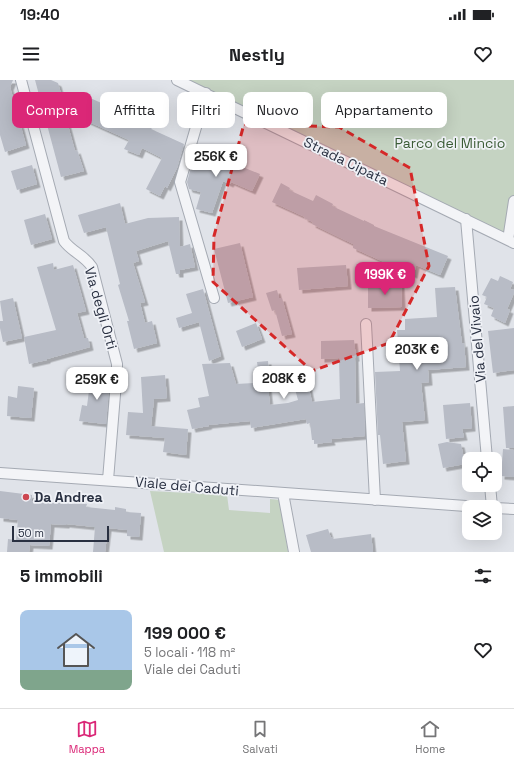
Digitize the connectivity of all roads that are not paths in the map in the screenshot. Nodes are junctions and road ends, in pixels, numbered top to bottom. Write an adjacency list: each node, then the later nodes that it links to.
1 (21, 80): 13 (street, Via degli Orti)
2 (177, 80): 3 (street, Strada Cipata)
3 (202, 92)
4 (235, 108): 7 (street, Strada Cipata)
5 (196, 128): 9 (street)
6 (514, 201): 8 (street)
7 (466, 219): 8 (street, Strada Cipata); 11 (street, Via del Vivaio)
8 (511, 241)
9 (214, 298)
10 (366, 324): 15 (street)
11 (486, 452)
12 (0, 473): 13 (street, Viale dei Caduti)
13 (108, 480): 14 (street, Viale dei Caduti)
14 (283, 493): 15 (street, Viale dei Caduti); 19 (street)
15 (375, 500): 16 (street, Viale dei Caduti)
16 (462, 506)
17 (502, 509): 18 (street)
18 (514, 510)
19 (294, 552)

